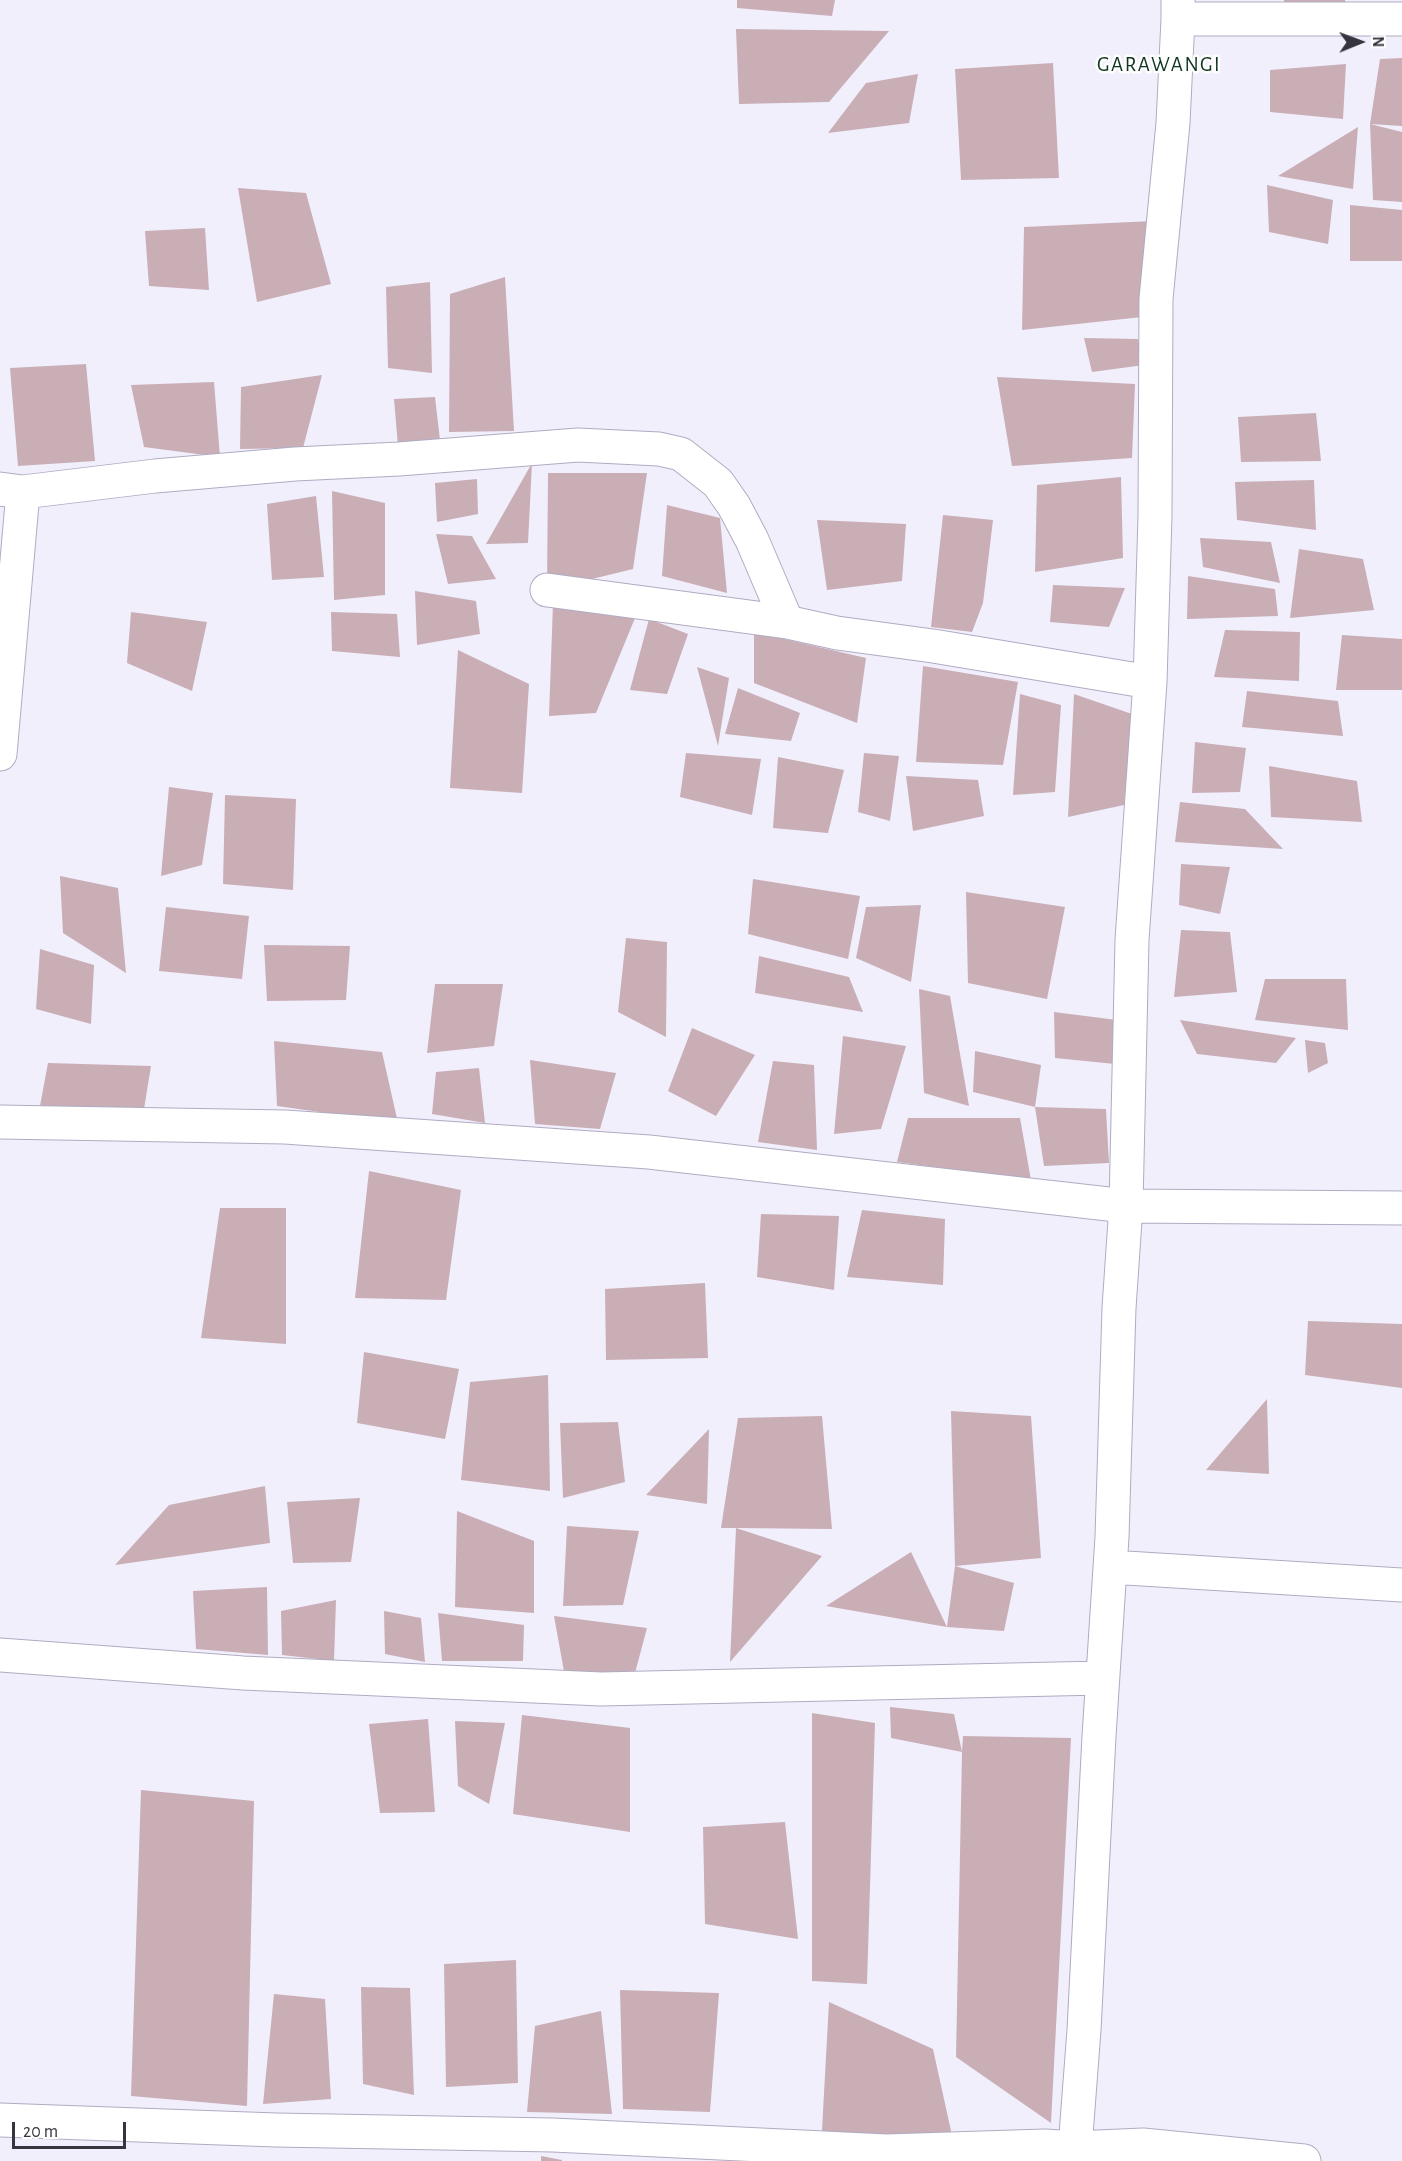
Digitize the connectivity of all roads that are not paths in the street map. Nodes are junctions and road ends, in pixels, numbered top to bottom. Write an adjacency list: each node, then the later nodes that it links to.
1 (1178, 9): 2 (street); 6 (street)
2 (1402, 19)
3 (12, 491): 5 (street); 7 (street)
4 (546, 590): 5 (street)
5 (787, 622): 6 (street)
6 (1150, 682): 9 (street)
7 (0, 754)
8 (0, 1122): 9 (street)
9 (1126, 1206): 10 (street); 11 (street)
10 (1402, 1208)
11 (1110, 1568): 12 (street); 14 (street)
12 (1402, 1585)
13 (0, 1654): 14 (street)
14 (1102, 1678): 16 (street)
15 (0, 2120): 17 (street)
16 (1075, 2148): 17 (street); 18 (street)
17 (886, 2156)
18 (1304, 2161)

